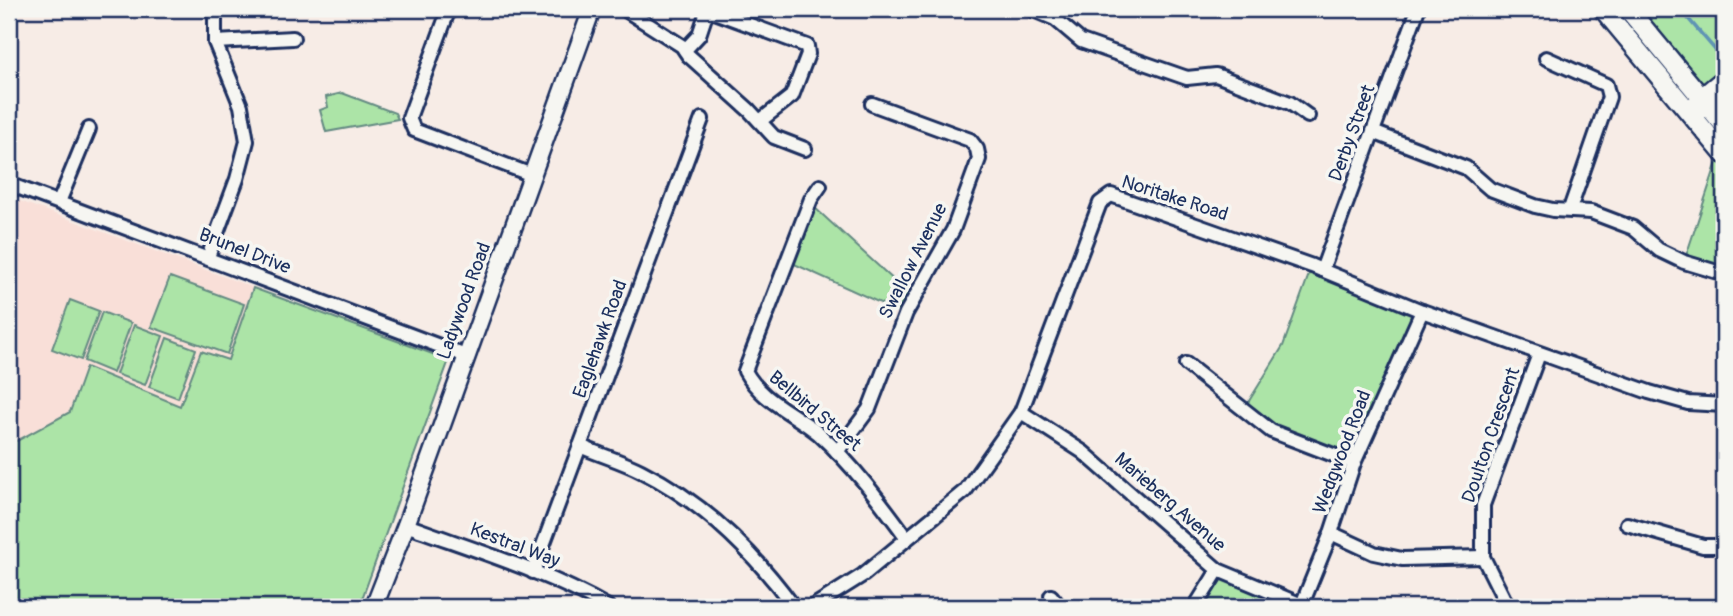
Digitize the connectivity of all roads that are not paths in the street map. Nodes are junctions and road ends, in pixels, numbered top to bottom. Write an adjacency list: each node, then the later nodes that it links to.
1 (215, 9): 10 (street)
2 (449, 9): 26 (street)
3 (592, 9): 26 (street, Ladywood Road)
4 (624, 9): 11 (street)
5 (1031, 9): 18 (street)
6 (1418, 9): 23 (street, Derby Street)
7 (1603, 9): 17 (main road)
8 (1628, 9): 15 (main road)
9 (293, 38): 10 (street)
10 (215, 42): 31 (street)
11 (685, 50): 20 (street); 20 (street)
12 (1546, 58): 30 (street)
13 (1724, 78): 15 (street)
14 (1724, 94): 15 (street)
15 (1705, 102): 17 (street); 21 (main road)
16 (872, 104): 41 (street, Swallow Avenue)
17 (1690, 113): 25 (main road)
18 (1308, 116)
19 (702, 119): 40 (street, Eaglehawk Road)
20 (760, 121): 24 (street)
21 (1724, 125)
22 (89, 129): 29 (street)
23 (1373, 132): 30 (street); 32 (street, Derby Street)
24 (805, 149)
25 (1724, 154)
26 (532, 175): 36 (street, Ladywood Road)
27 (9, 184): 29 (street, Brunel Drive)
28 (820, 186): 41 (street, Bellbird Street)
29 (59, 202): 31 (street, Brunel Drive)
30 (1570, 209): 33 (street)
31 (208, 257): 36 (street, Brunel Drive)
32 (1322, 270): 34 (street, Noritake Road); 39 (street, Noritake Road)
33 (1724, 274)
34 (1422, 311): 35 (street, Noritake Road); 42 (street, Wedgwood Road)
35 (1539, 354): 38 (street, Noritake Road); 48 (street, Doulton Crescent)
36 (466, 356): 44 (street, Ladywood Road)
37 (1186, 365): 42 (street)
38 (1724, 405)
39 (1021, 412): 46 (street, Noritake Road); 49 (street, Marieberg Avenue)
40 (580, 446): 50 (street, Eaglehawk Road); 55 (street)
41 (837, 452): 46 (street, Bellbird Street)
42 (1354, 463): 45 (street, Wedgwood Road)
43 (1627, 524): 47 (street)
44 (406, 525): 50 (street, Kestral Way); 53 (street, Ladywood Road)
45 (1331, 533): 48 (street); 52 (street, Wedgwood Road)
46 (907, 538): 56 (street, Noritake Road)
47 (1724, 546)
48 (1483, 557): 59 (street, Doulton Crescent)
49 (1218, 570): 52 (street, Marieberg Avenue); 58 (street)
50 (533, 572): 54 (street, Kestral Way)
51 (1051, 596): 57 (street)
52 (1301, 606)
53 (374, 607)
54 (608, 607)
55 (793, 607)
56 (812, 607)
57 (1060, 607)
58 (1195, 607)
59 (1508, 607)

